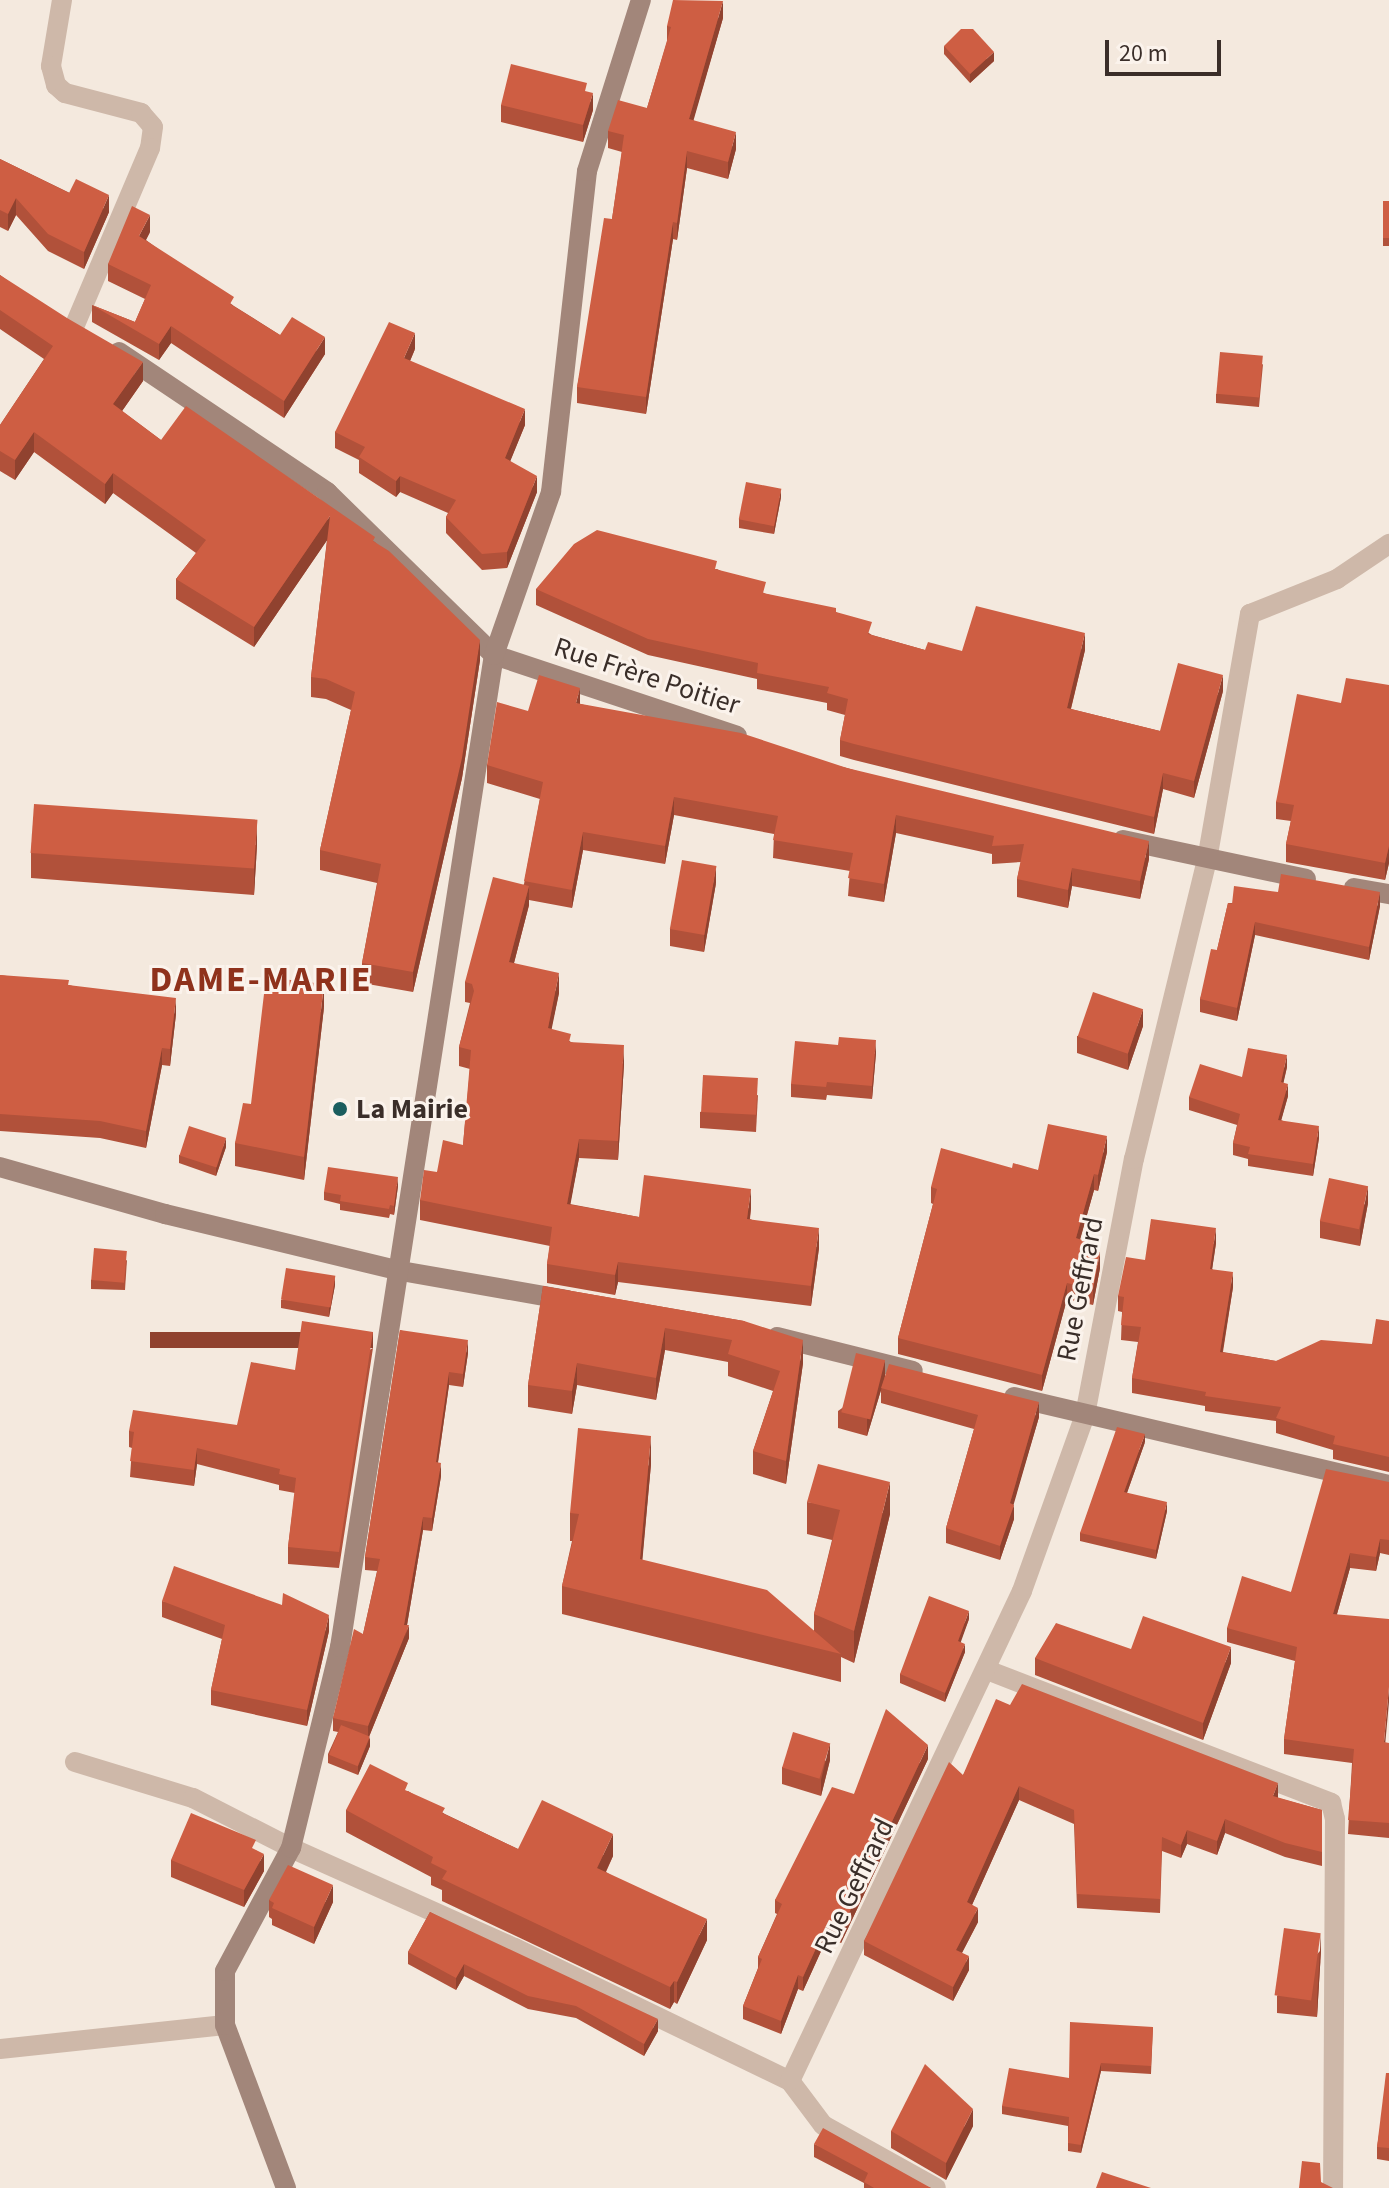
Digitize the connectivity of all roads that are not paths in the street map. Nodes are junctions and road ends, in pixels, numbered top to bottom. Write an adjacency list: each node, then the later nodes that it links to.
1 (62, 0): 4 (street, Rue Frère Poitier)
2 (641, 0): 4 (street)
3 (1389, 544): 7 (street, Rue Geffrard)
4 (494, 655): 5 (street, Rue Frère Poitier); 10 (street)
5 (761, 744)
6 (1098, 834): 7 (street)
7 (1207, 860): 8 (street); 15 (street, Rue Geffrard)
8 (1389, 894)
9 (0, 1167): 10 (street)
10 (401, 1271): 11 (street); 19 (street)
11 (588, 1304)
12 (759, 1334): 13 (street)
13 (930, 1376)
14 (992, 1391): 15 (street)
15 (1085, 1415): 16 (street); 17 (street, Rue Geffrard)
16 (1389, 1485)
17 (987, 1670): 22 (street, Rue Geffrard); 25 (street)
18 (75, 1762): 19 (street)
19 (291, 1848): 20 (street); 22 (street)
20 (225, 2025): 21 (street); 23 (street)
21 (0, 2049)
22 (790, 2081): 24 (street)
23 (286, 2188)
24 (936, 2188)
25 (1333, 2188)

